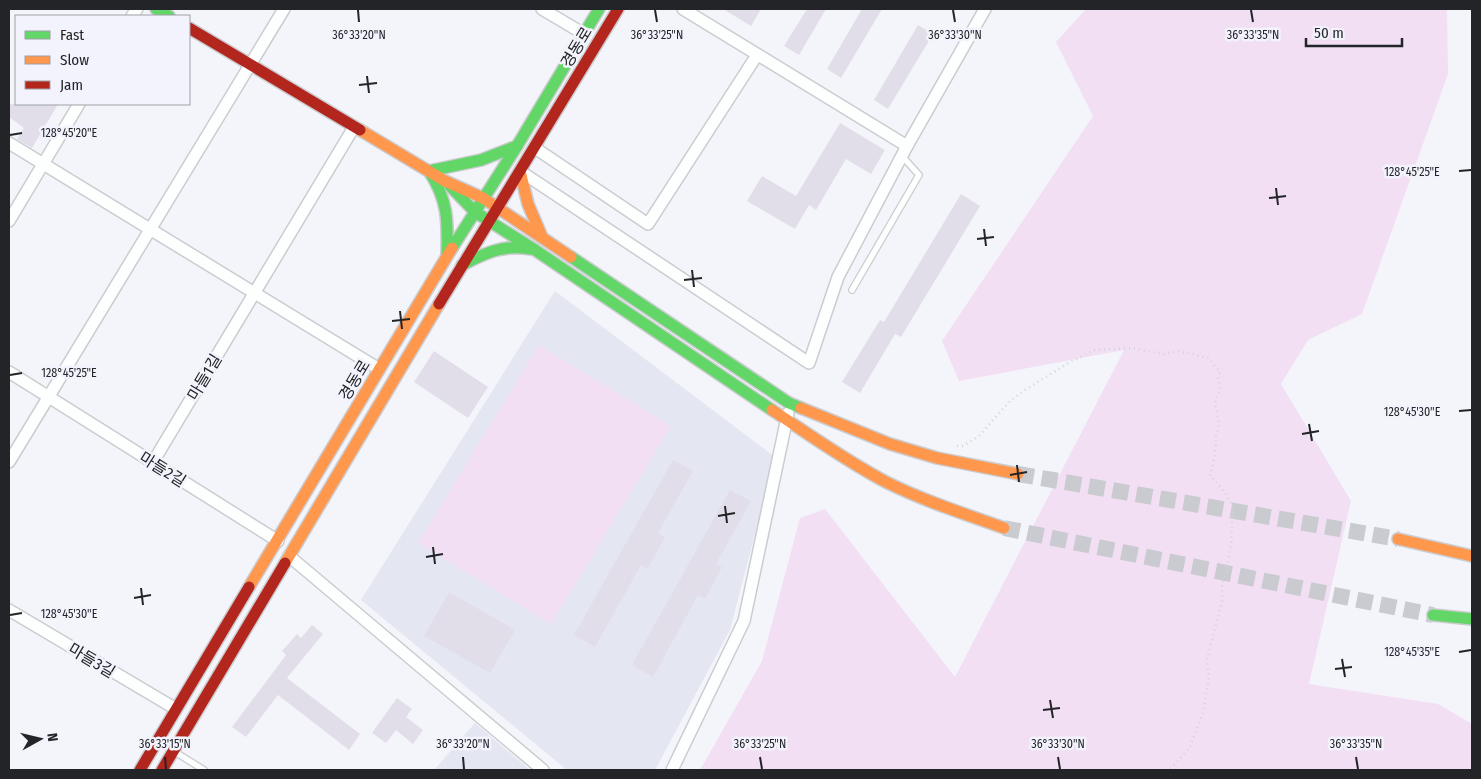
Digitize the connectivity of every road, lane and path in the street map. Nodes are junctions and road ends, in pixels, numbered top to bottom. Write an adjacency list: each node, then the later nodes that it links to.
1 (156, 9): 8 (street)
2 (284, 9): 12 (street)
3 (542, 9): 10 (street)
4 (599, 9): 10 (street, 경동로)
5 (618, 9): 17 (street, 경동로)
6 (683, 9): 11 (street)
7 (985, 9): 18 (street)
8 (167, 15)
9 (190, 29): 12 (street)
10 (584, 34): 16 (street, 경동로)
11 (757, 55): 17 (street); 18 (street)
12 (250, 65): 14 (street); 28 (street)
13 (79, 105): 19 (street)
14 (354, 127): 20 (street); 34 (street, 마들1길)
15 (9, 143): 19 (street)
16 (517, 146): 20 (street); 23 (street, 경동로)
17 (535, 148): 21 (street, 경동로)
18 (905, 151): 21 (street); 33 (lane)
19 (43, 164): 26 (street); 28 (street)
20 (429, 171): 22 (street); 31 (street)
21 (520, 171): 24 (street, 경동로); 29 (street)
22 (445, 181): 23 (street); 25 (street)
23 (483, 198): 24 (street); 25 (street, 경동로)
24 (498, 207): 27 (street, 경동로); 29 (street)
25 (475, 212): 27 (street); 31 (street, 경동로)
26 (9, 221)
27 (489, 221): 30 (street); 32 (street, 경동로)
28 (150, 229): 34 (street); 37 (street)
29 (542, 236): 38 (street)
30 (535, 250): 32 (street); 39 (street)
31 (447, 257): 35 (street, 경동로)
32 (462, 265): 47 (street, 경동로)
33 (852, 290)
34 (254, 293): 35 (street); 42 (street, 마들1길)
35 (379, 369): 46 (street, 경동로)
36 (9, 372): 37 (street, 마들2길)
37 (48, 397): 41 (street); 42 (street, 마들2길)
38 (789, 403): 39 (street); 43 (street)
39 (788, 421): 44 (street); 58 (street)
40 (955, 446): 59 (path)
41 (9, 462)
42 (153, 462): 46 (street, 마들2길)
43 (1018, 474)
44 (1004, 528)
45 (1398, 539): 48 (street)
46 (278, 540): 52 (street, 경동로)
47 (289, 556): 53 (street, 경동로); 57 (street)
48 (1472, 556)
49 (9, 610): 52 (street, 마들3길)
50 (1434, 615): 51 (street)
51 (1472, 619)
52 (176, 709): 54 (street, 경동로)
53 (174, 751): 55 (street, 경동로); 56 (lane)
54 (140, 770)
55 (162, 770)
56 (204, 770)
57 (543, 770)
58 (672, 770)
59 (1169, 770)

